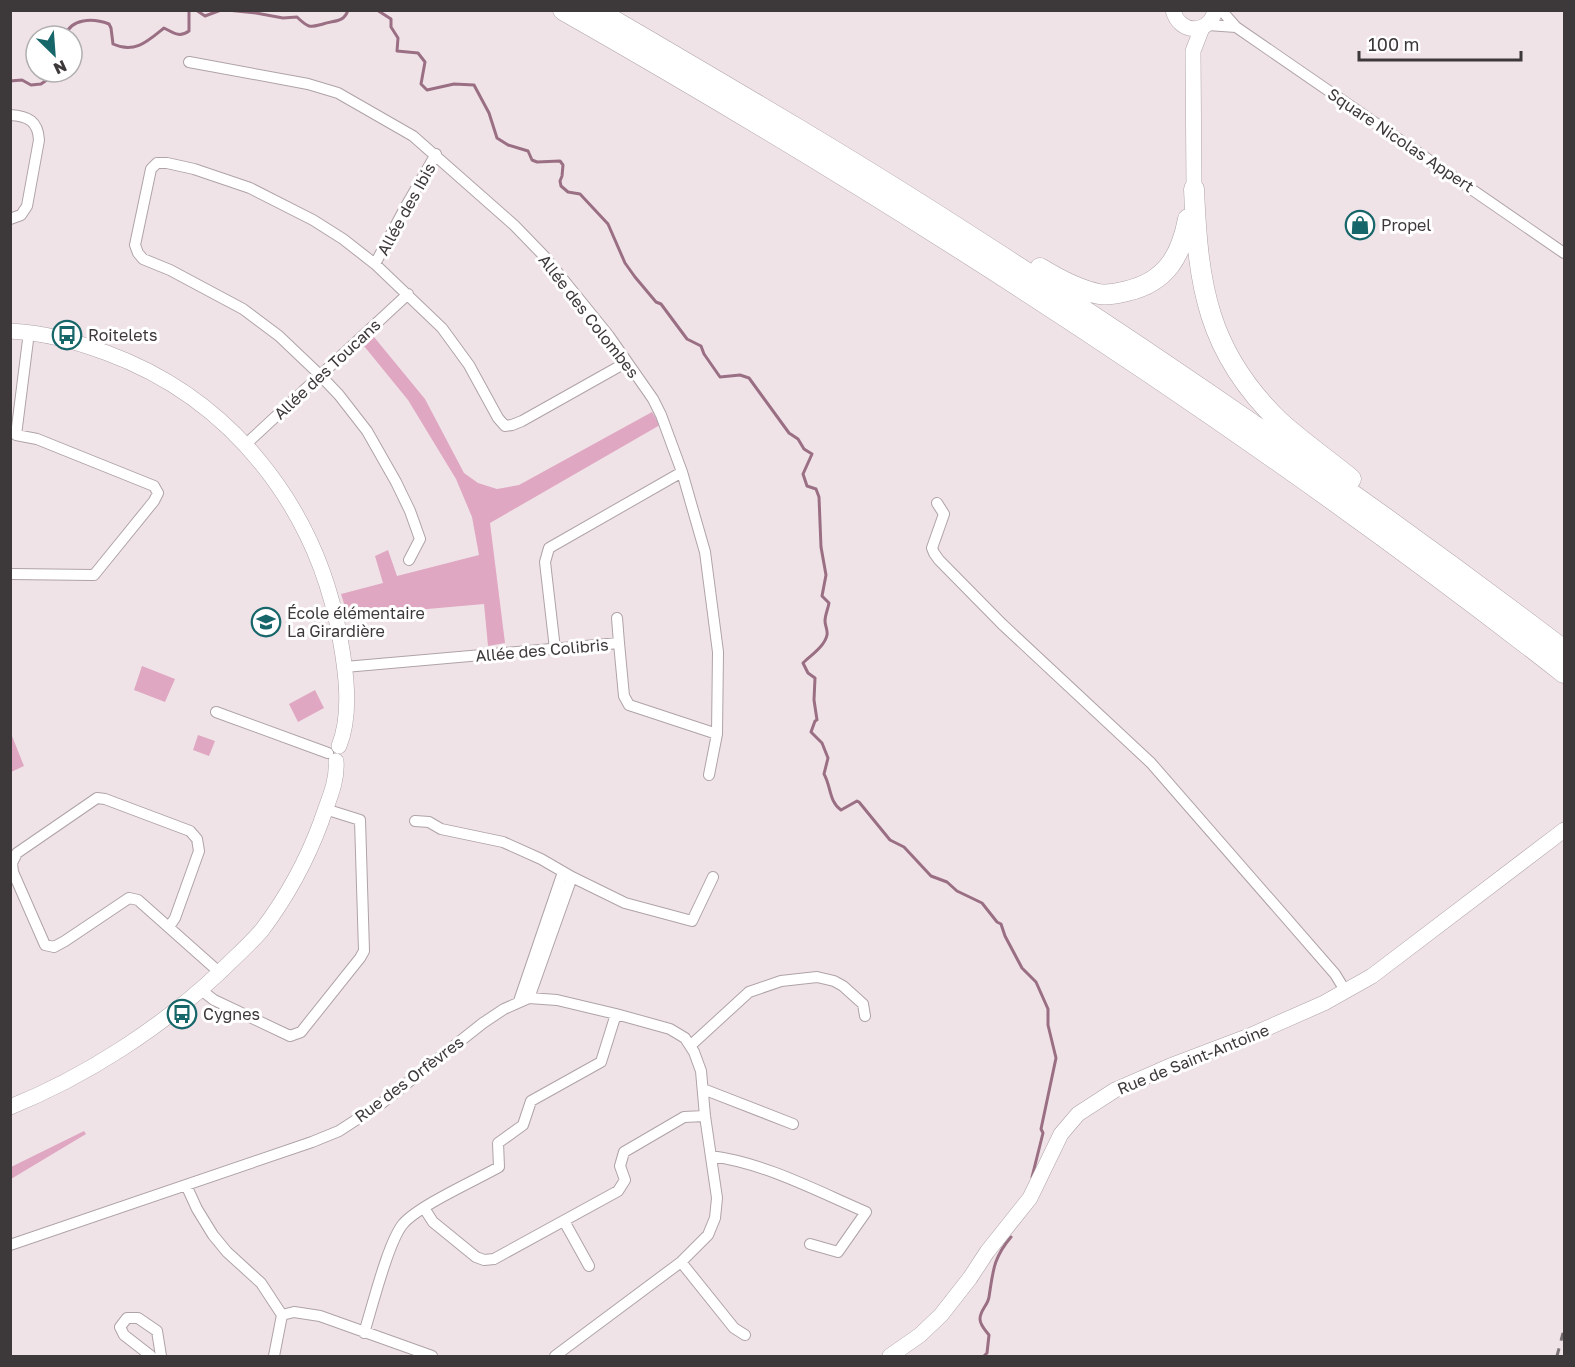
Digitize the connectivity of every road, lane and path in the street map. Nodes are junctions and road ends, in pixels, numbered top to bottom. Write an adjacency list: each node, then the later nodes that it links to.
1 (563, 10): 35 (highway)
2 (596, 10): 15 (highway)
3 (1162, 10): 6 (street)
4 (1215, 10): 7 (street)
5 (1221, 10): 8 (street, Square Nicolas Appert)
6 (1178, 19): 7 (street); 9 (street)
7 (1205, 27): 8 (street); 9 (street)
8 (1236, 27): 16 (street, Square Nicolas Appert)
9 (1193, 51): 13 (street)
10 (189, 62): 12 (street, Allée des Colombes)
11 (10, 115): 14 (street)
12 (436, 154): 17 (street, Allée des Ibis); 21 (street, Allée des Colombes)
13 (1194, 189): 15 (highway); 27 (highway)
14 (10, 219)
15 (955, 226): 27 (highway)
16 (1564, 253)
17 (375, 264): 18 (street); 22 (street)
18 (408, 294): 21 (street); 22 (street, Allée des Toucans)
19 (10, 331): 20 (street)
20 (29, 332): 23 (street); 24 (street)
21 (627, 362): 25 (street, Allée des Colombes)
22 (320, 375): 24 (street, Allée des Toucans); 28 (street)
23 (14, 417): 29 (street)
24 (245, 445): 34 (street)
25 (682, 472): 32 (street); 37 (street, Allée des Colombes)
26 (937, 503): 48 (street)
27 (1419, 540): 33 (highway)
28 (409, 561)
29 (10, 574)
30 (617, 618): 31 (street)
31 (619, 643): 32 (street, Allée des Colibris); 37 (street, Allée des Colibris)
32 (555, 649): 34 (street, Allée des Colibris)
33 (1564, 650)
34 (345, 667): 38 (street)
35 (1564, 673)
36 (216, 712): 38 (street)
37 (717, 734): 39 (street, Allée des Colombes)
38 (334, 753): 40 (street)
39 (709, 775)
40 (325, 809): 46 (street); 47 (street)
41 (415, 821): 43 (street)
42 (1564, 830): 48 (street, Rue de Saint-Antoine)
43 (567, 874): 44 (street); 49 (street)
44 (713, 877)
45 (169, 927): 45 (street); 46 (street)
46 (219, 972): 47 (street)
47 (201, 990): 54 (street)
48 (1346, 992): 73 (street, Rue de Saint-Antoine)
49 (524, 1000): 50 (street); 58 (street, Rue des Orfèvres)
50 (616, 1014): 52 (street); 59 (street)
51 (865, 1016): 52 (street)
52 (690, 1046): 53 (street)
53 (703, 1089): 55 (street); 56 (street)
54 (10, 1107)
55 (705, 1116): 57 (street); 60 (street)
56 (793, 1124)
57 (711, 1156): 61 (street); 63 (street)
58 (186, 1185): 62 (street, Rue des Orfèvres); 65 (street)
59 (424, 1208): 60 (street); 66 (street)
60 (564, 1221): 64 (street)
61 (810, 1244)
62 (10, 1245)
63 (681, 1262): 67 (street); 72 (street)
64 (589, 1266)
65 (282, 1315): 66 (street); 70 (street)
66 (364, 1333): 71 (street)
67 (745, 1335)
68 (151, 1356): 69 (street)
69 (161, 1356)
70 (274, 1356)
71 (432, 1356)
72 (555, 1356)
73 (890, 1356)

